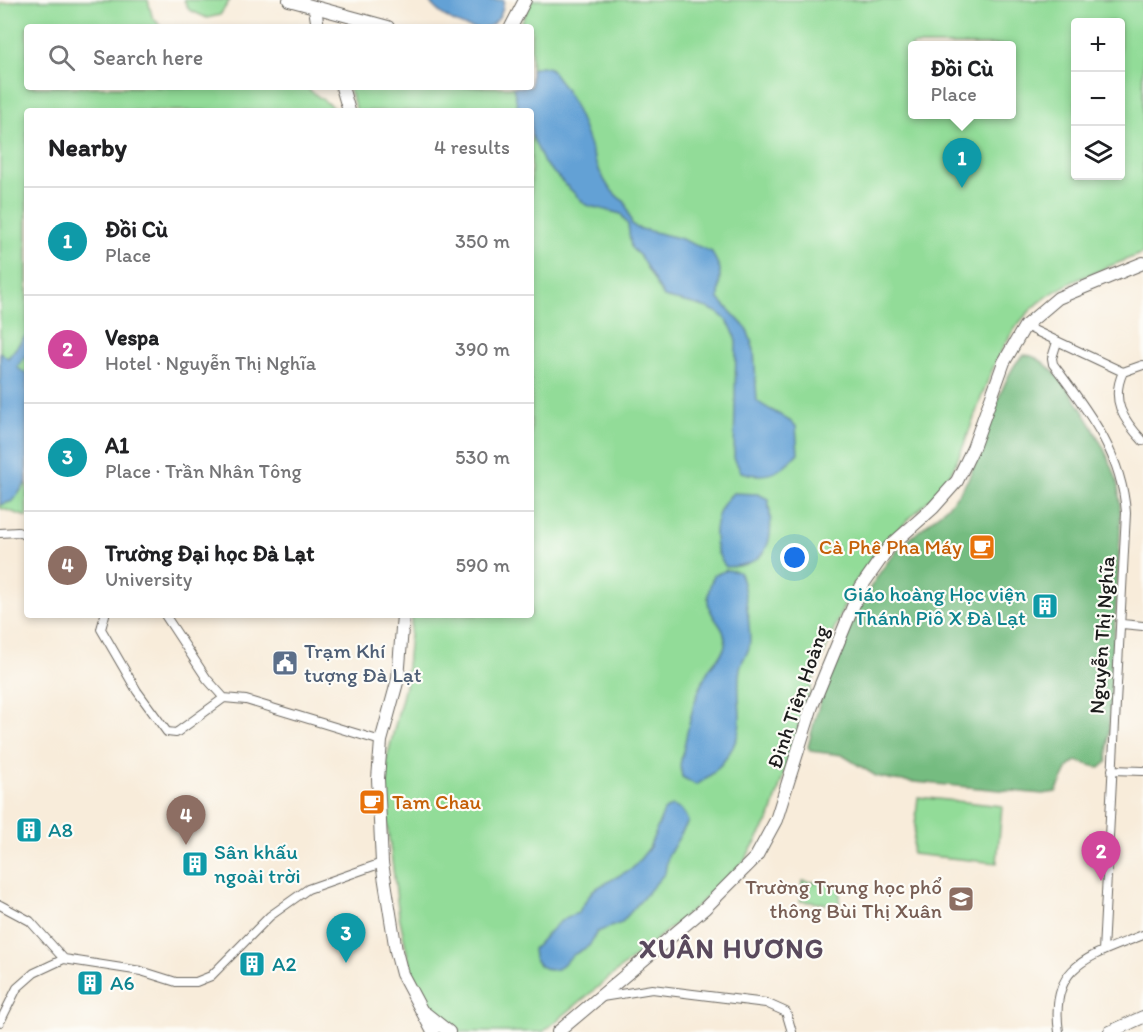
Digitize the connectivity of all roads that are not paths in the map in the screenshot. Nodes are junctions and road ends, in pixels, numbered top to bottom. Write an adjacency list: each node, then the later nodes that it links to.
1 (289, 0): 3 (main road)
2 (525, 0): 6 (main road)
3 (315, 9): 4 (main road); 5 (main road)
4 (318, 24)
5 (376, 24)
6 (513, 24)
7 (343, 90): 8 (main road)
8 (349, 108)
9 (1143, 263): 10 (main road, Đinh Tiên Hoàng)
10 (1026, 326): 11 (street); 31 (main road, Đinh Tiên Hoàng)
11 (1057, 342): 13 (street); 20 (street, Nguyễn Thị Nghĩa)
12 (1143, 366): 13 (street)
13 (1123, 372): 14 (street)
14 (1143, 441)
15 (0, 533): 16 (street)
16 (24, 535)
17 (104, 618): 22 (street)
18 (167, 618): 22 (street)
19 (403, 618): 23 (main road)
20 (1122, 624): 21 (street); 24 (street, Nguyễn Thị Nghĩa)
21 (1143, 626)
22 (224, 698): 23 (street)
23 (381, 741): 26 (main road)
24 (1112, 770): 25 (street); 29 (street, Nguyễn Thị Nghĩa)
25 (1143, 771)
26 (382, 863): 30 (street); 32 (main road)
27 (0, 905): 30 (street)
28 (1143, 935): 29 (street)
29 (1103, 951): 39 (street)
30 (64, 959): 34 (street)
31 (601, 997): 37 (main road, Đinh Tiên Hoàng); 38 (street)
32 (419, 1009): 35 (main road); 36 (main road)
33 (1143, 1017): 40 (main road)
34 (0, 1022)
35 (433, 1032)
36 (449, 1032)
37 (558, 1032)
38 (792, 1032)
39 (1059, 1032)
40 (1110, 1032)

